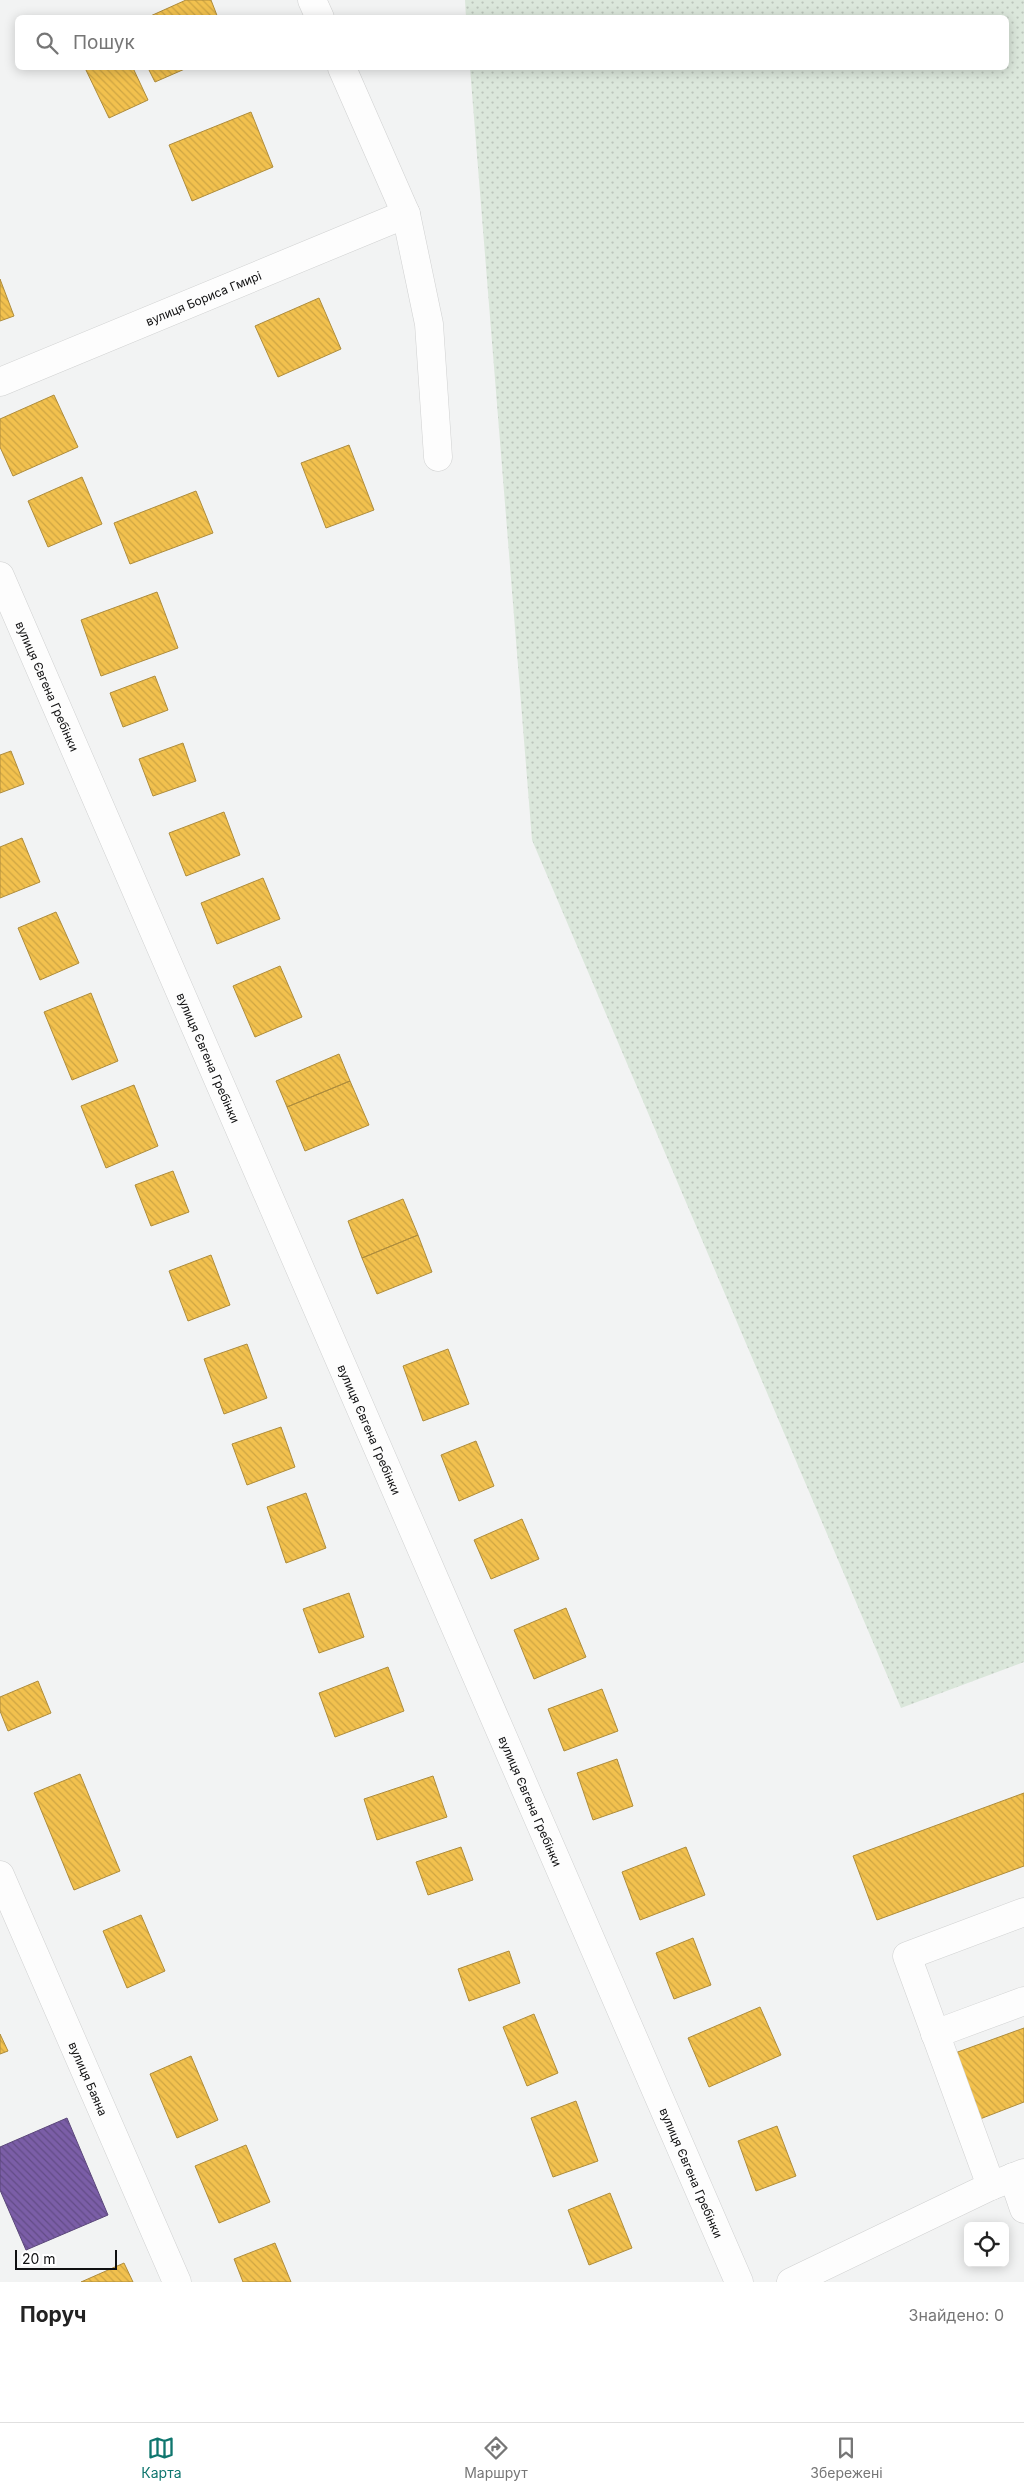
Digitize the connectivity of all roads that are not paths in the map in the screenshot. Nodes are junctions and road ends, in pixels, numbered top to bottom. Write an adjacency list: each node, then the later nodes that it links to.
1 (312, 0): 2 (street)
2 (319, 15)
3 (343, 70): 4 (street)
4 (406, 214): 5 (street, вулиця Бориса Гмирі); 6 (street)
5 (0, 382)
6 (438, 457)
7 (0, 576): 15 (street, вулиця Євгена Гребінки)
8 (0, 1875): 14 (street, вулиця Баяна)
9 (1024, 1912): 11 (street)
10 (1024, 2002): 11 (street)
11 (936, 2034): 12 (street)
12 (1009, 2179): 13 (street); 16 (street)
13 (1024, 2209)
14 (177, 2282)
15 (738, 2282)
16 (790, 2282)

